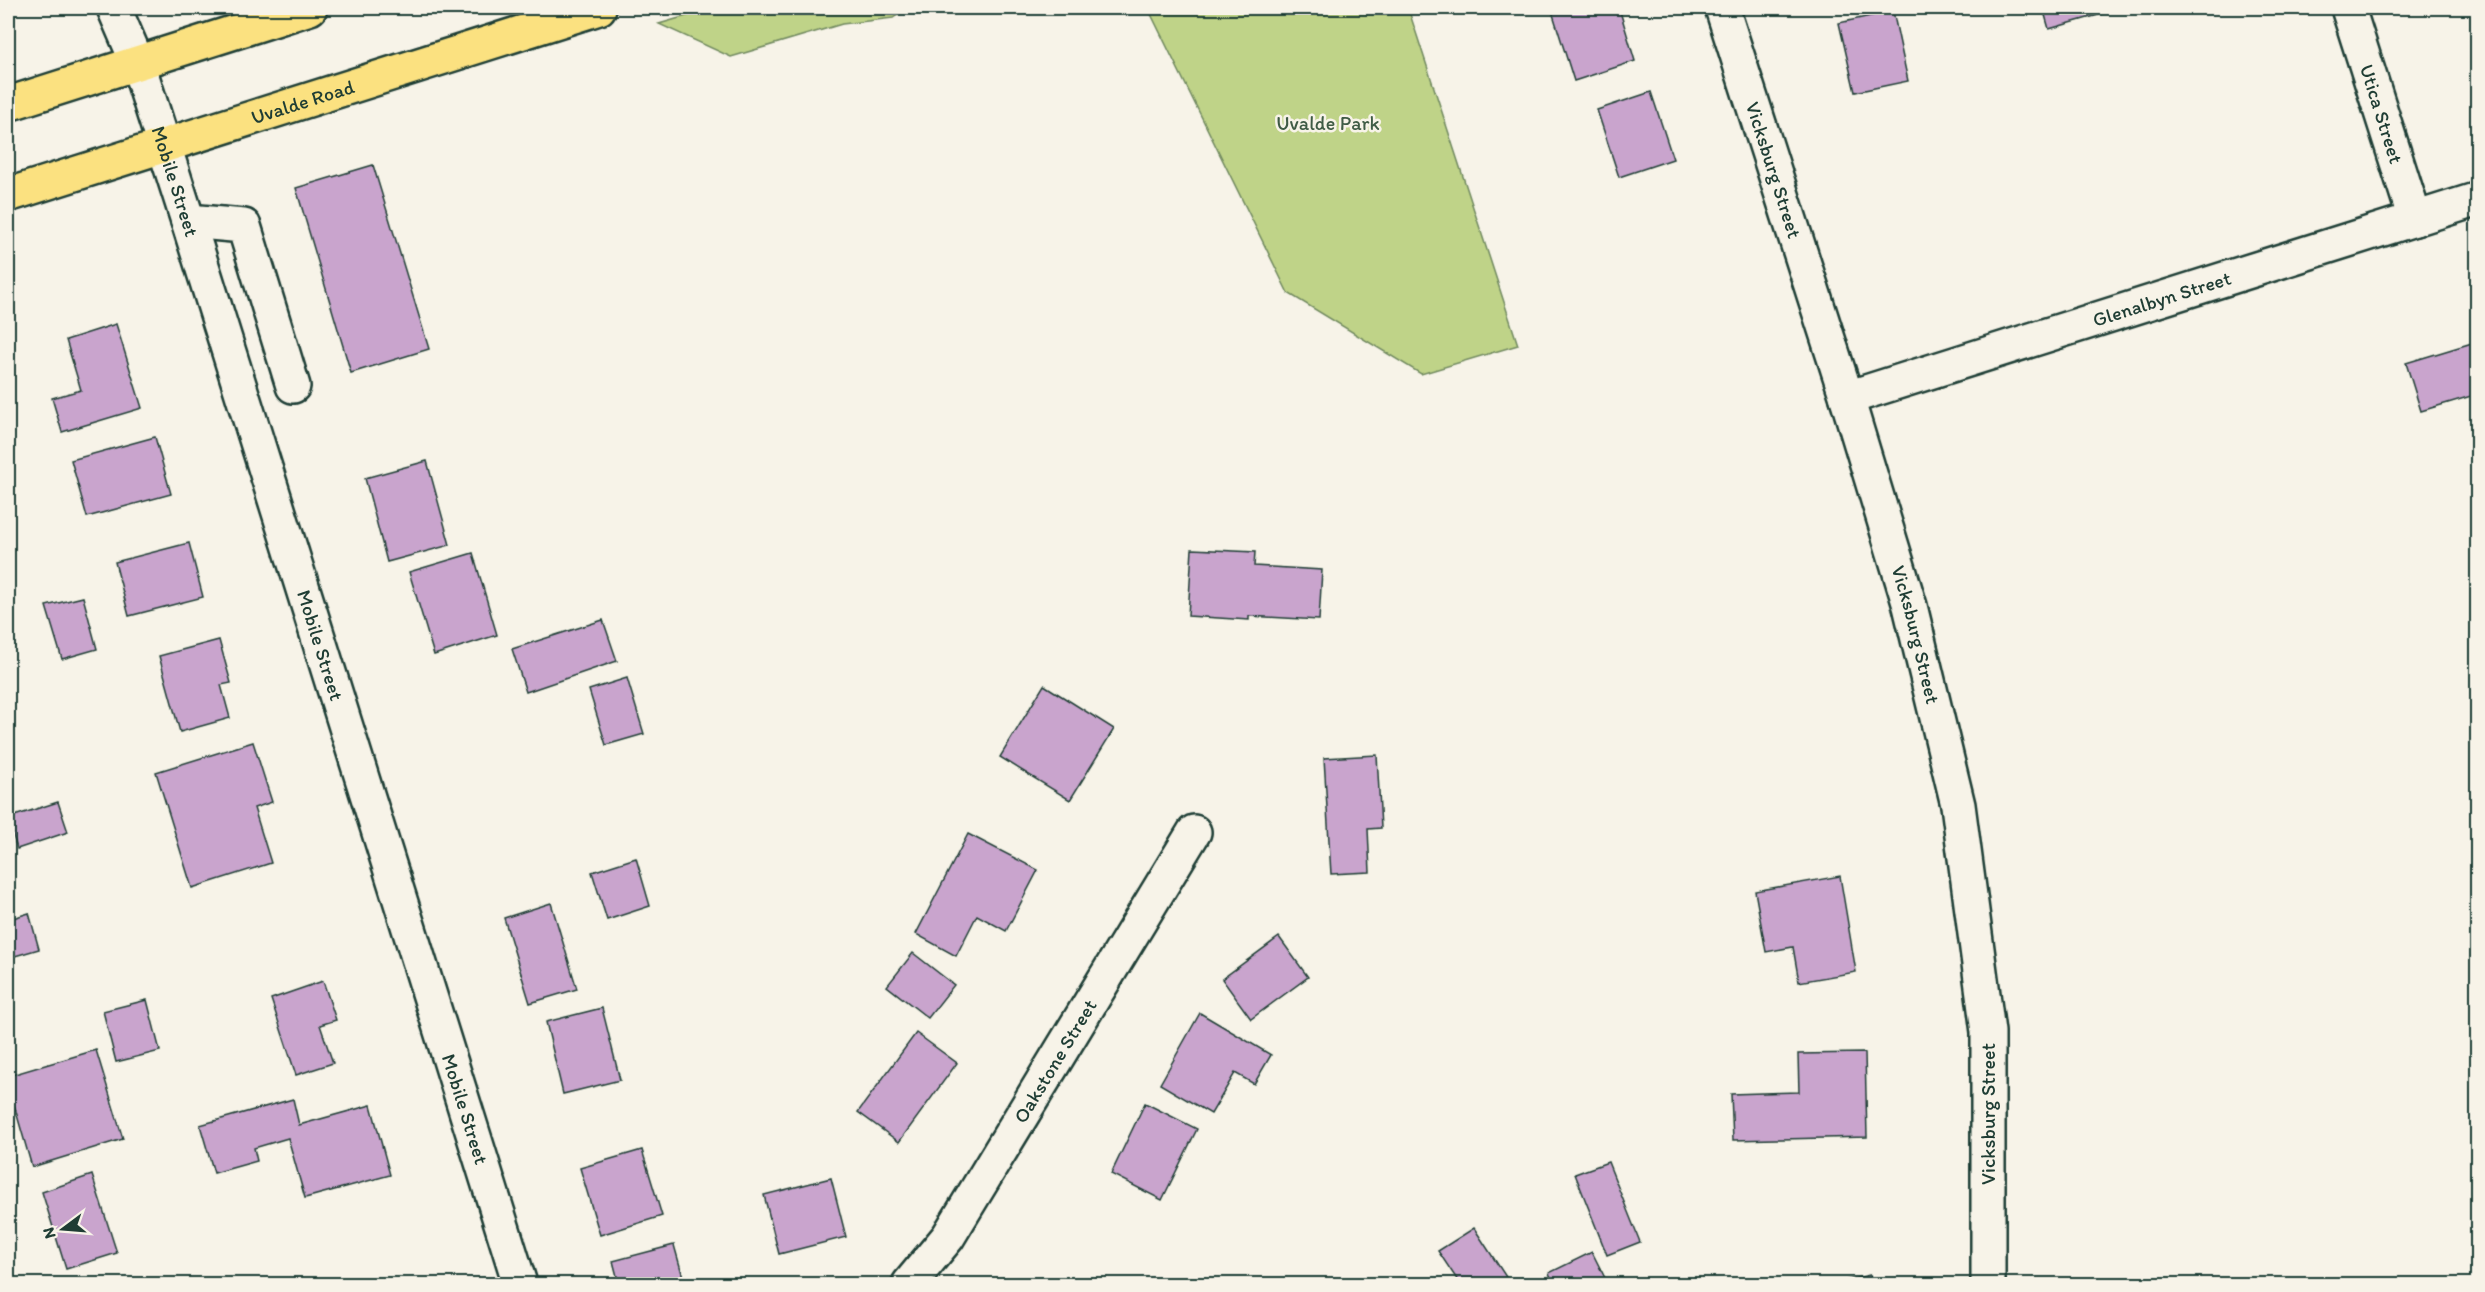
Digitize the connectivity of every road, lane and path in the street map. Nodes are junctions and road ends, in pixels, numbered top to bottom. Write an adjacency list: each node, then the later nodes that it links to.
1 (114, 8): 6 (street, Mobile Street)
2 (310, 8): 6 (main road)
3 (599, 8): 8 (main road, Uvalde Road)
4 (1722, 8): 14 (street, Vicksburg Street)
5 (2348, 8): 11 (street, Utica Street)
6 (138, 64): 7 (main road); 8 (street, Mobile Street)
7 (8, 104)
8 (164, 146): 9 (main road, Uvalde Road); 12 (street, Mobile Street)
9 (8, 195)
10 (2478, 199): 11 (street, Glenalbyn Street)
11 (2415, 219): 14 (street, Glenalbyn Street)
12 (189, 221): 13 (street); 16 (street, Mobile Street)
13 (293, 386)
14 (1847, 398): 18 (street, Vicksburg Street)
15 (1194, 832): 17 (street, Oakstone Street)
16 (520, 1284)
17 (909, 1284)
18 (1988, 1284)

